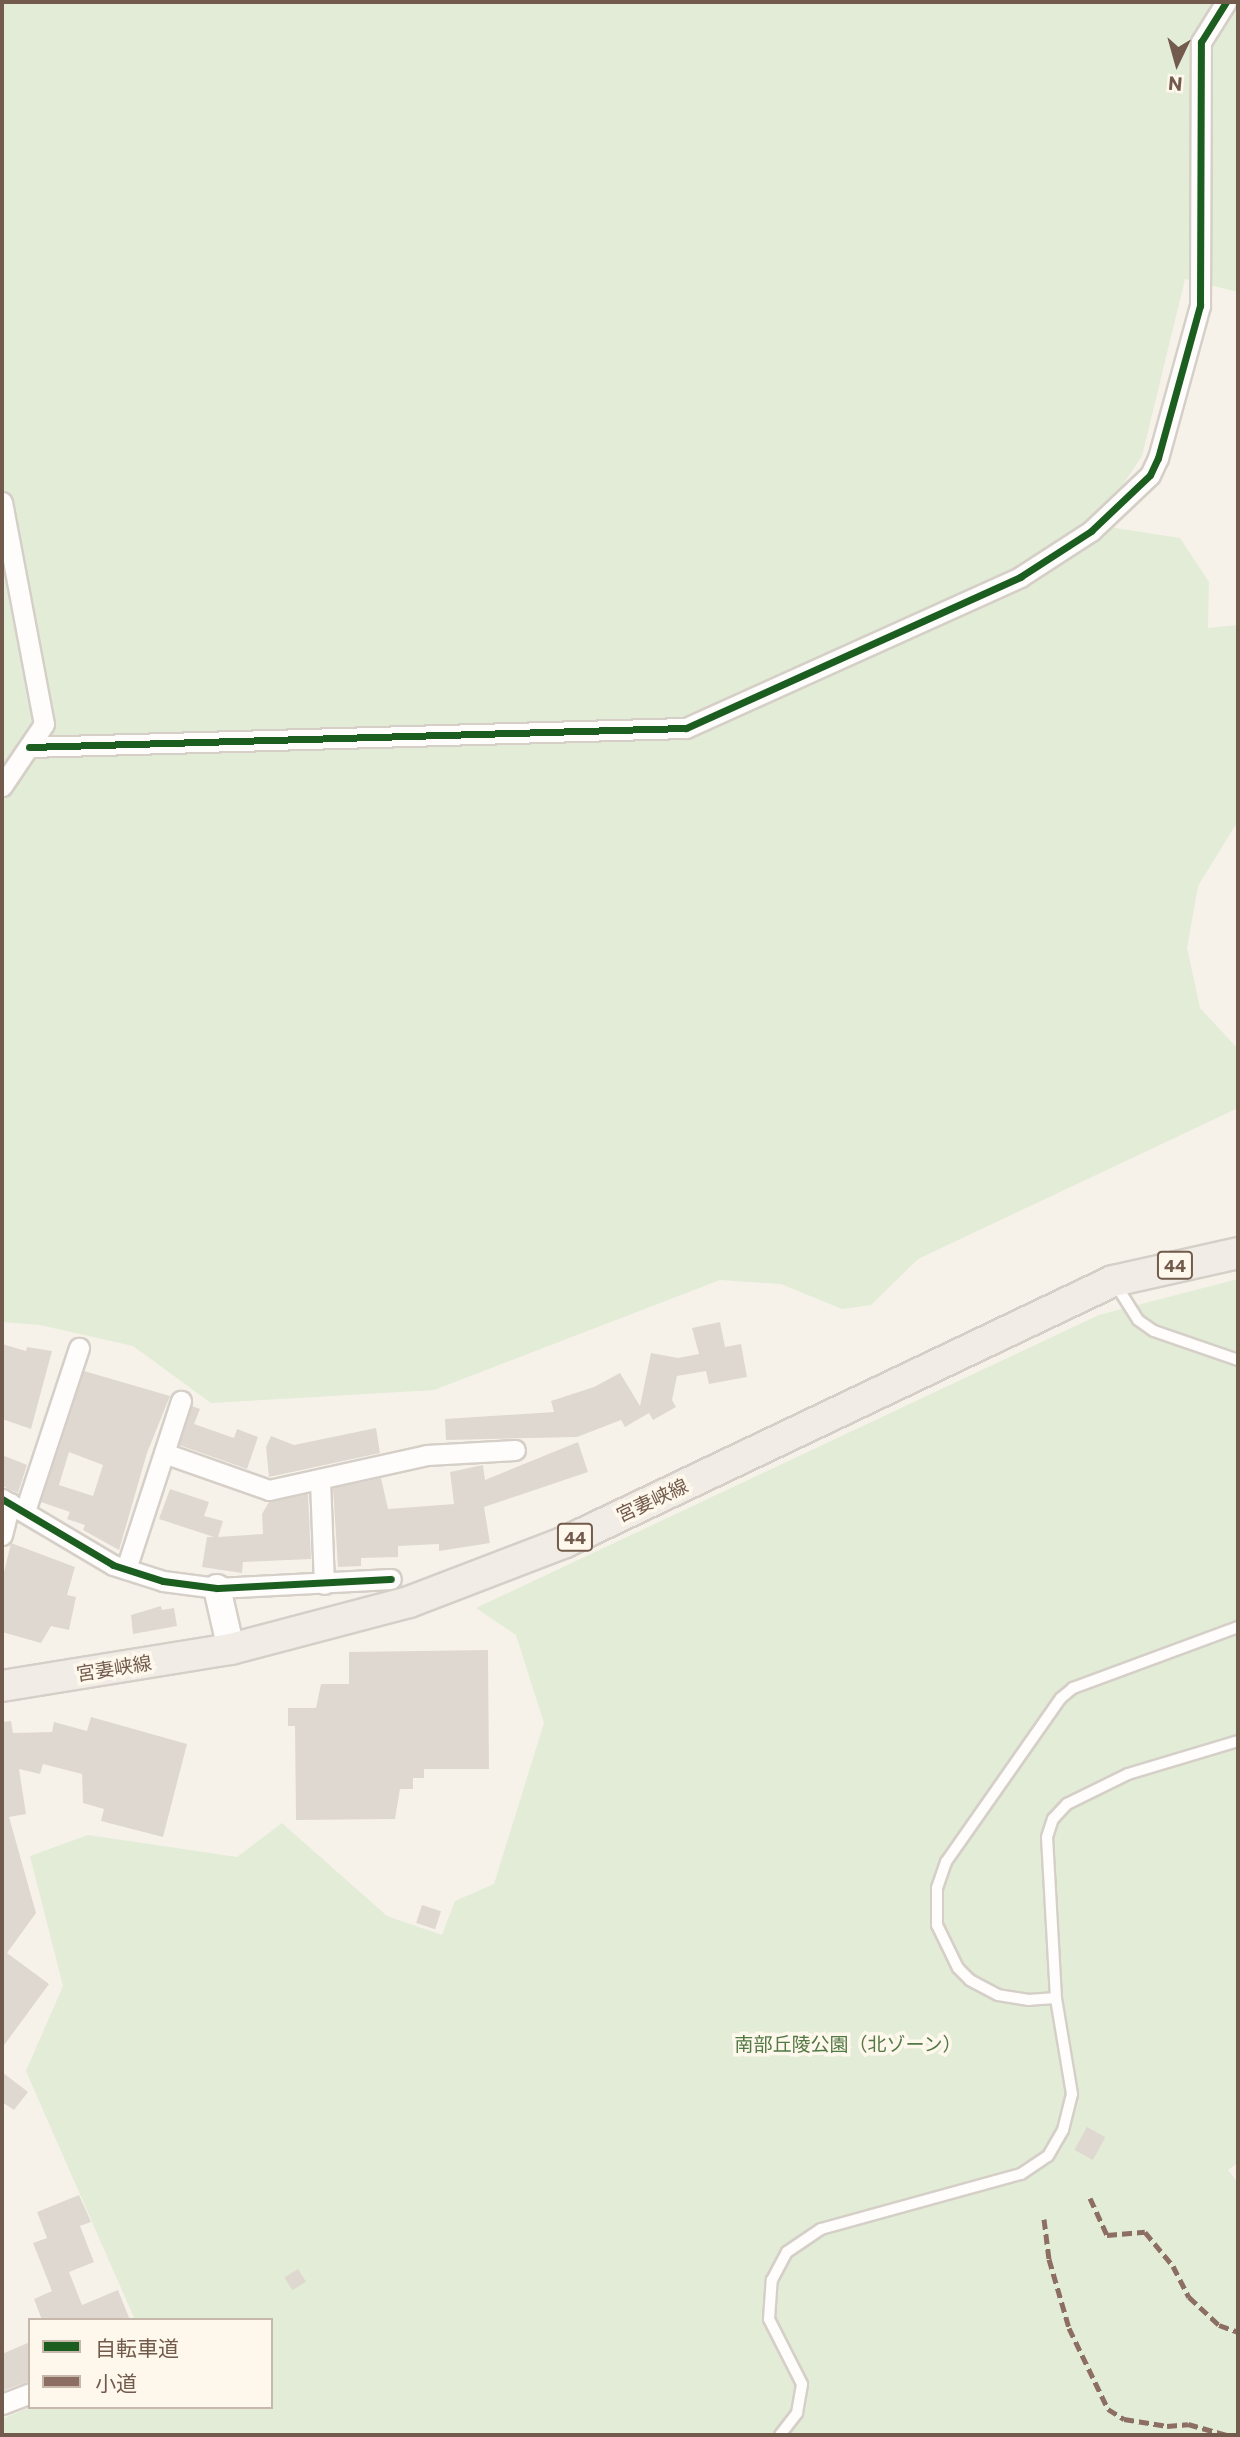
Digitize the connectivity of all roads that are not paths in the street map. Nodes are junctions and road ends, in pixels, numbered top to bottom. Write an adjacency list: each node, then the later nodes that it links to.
1 (1226, 2): 3 (street)
2 (2, 502): 3 (street)
3 (29, 747): 4 (street)
4 (2, 786)
5 (1238, 1253): 6 (main road, 宮妻峡線 / 44)
6 (1113, 1282): 8 (lane); 20 (main road, 宮妻峡線 / 44)
7 (79, 1348): 13 (street)
8 (1238, 1360)
9 (181, 1401): 11 (street)
10 (515, 1450): 12 (street)
11 (164, 1453): 12 (street); 15 (street)
12 (320, 1480): 17 (street)
13 (12, 1504): 14 (street); 15 (street)
14 (2, 1535)
15 (126, 1569): 18 (street)
16 (391, 1579): 17 (street)
17 (324, 1584): 18 (street)
18 (217, 1588): 20 (street)
19 (1238, 1627): 23 (lane)
20 (231, 1649): 21 (main road, 宮妻峡線 / 44)
21 (2, 1686)
22 (1238, 1741): 23 (lane)
23 (1056, 1998): 26 (lane)
24 (28, 2394): 25 (street)
25 (2, 2404)
26 (780, 2435)

